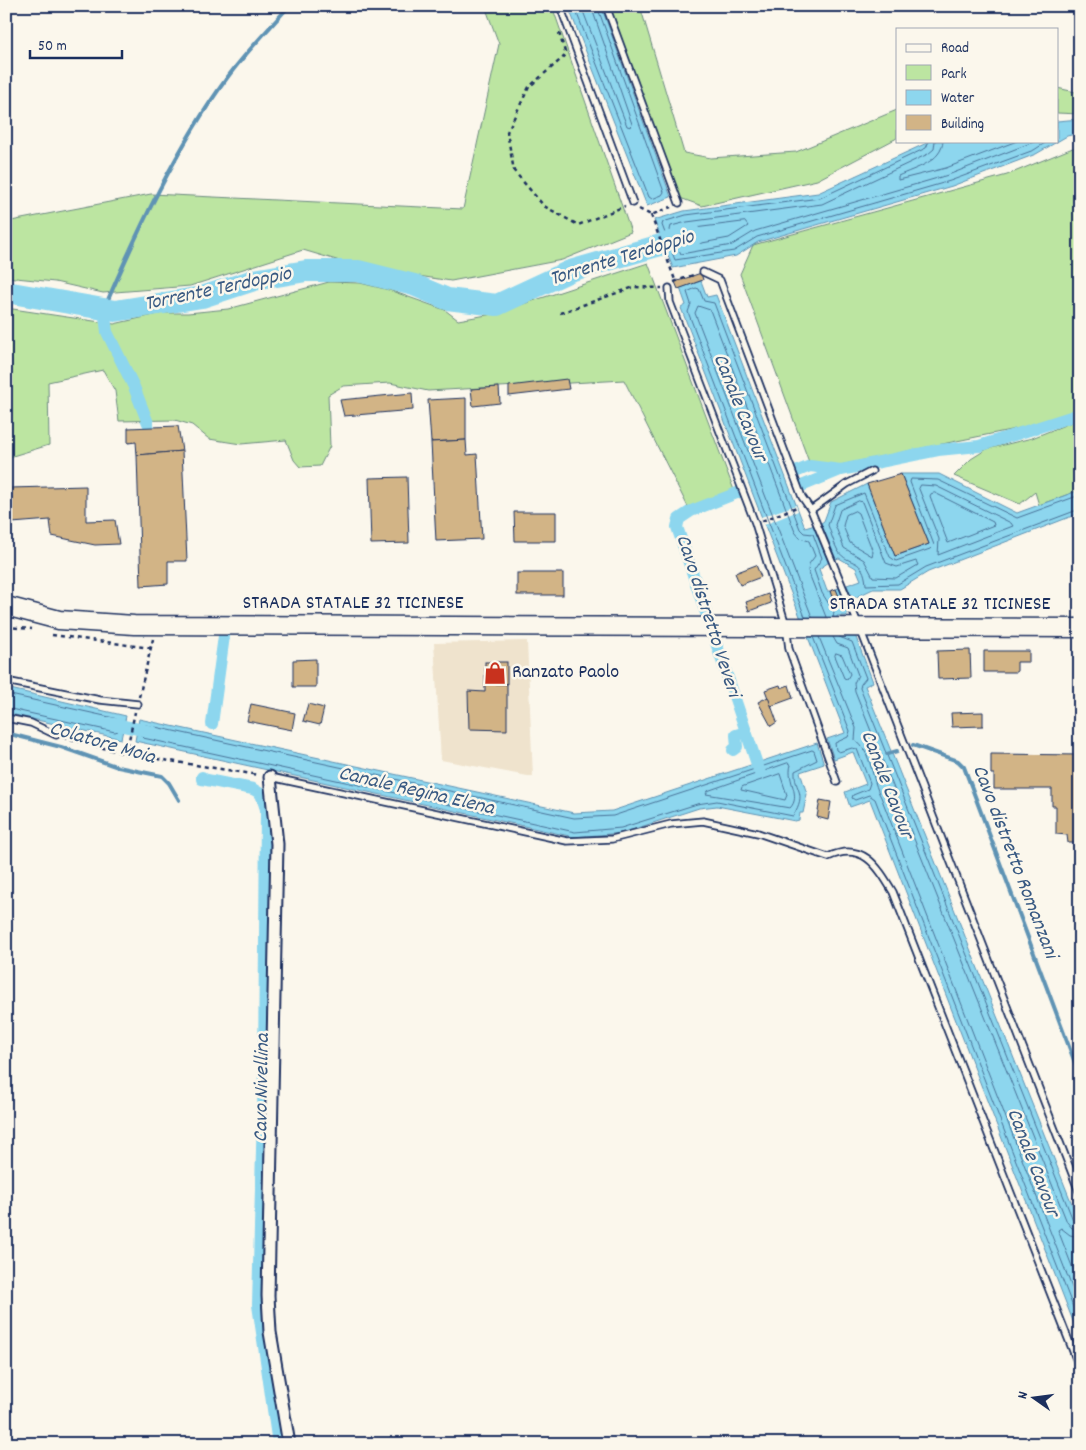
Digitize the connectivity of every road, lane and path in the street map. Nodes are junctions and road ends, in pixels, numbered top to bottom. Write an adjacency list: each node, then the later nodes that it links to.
1 (560, 6): 4 (lane)
2 (606, 6): 5 (lane)
3 (558, 31): 4 (path)
4 (633, 203): 6 (path)
5 (679, 203): 6 (path)
6 (651, 215): 7 (path)
7 (703, 272): 12 (lane)
8 (669, 288): 9 (path); 16 (lane)
9 (560, 312)
10 (872, 471): 12 (lane)
11 (797, 507): 13 (path)
12 (811, 510): 17 (lane)
13 (762, 520)
14 (6, 606): 15 (main road, STRADA STATALE 32 TICINESE)
15 (156, 625): 16 (main road, STRADA STATALE 32 TICINESE); 22 (path)
16 (793, 626): 17 (main road, STRADA STATALE 32 TICINESE); 30 (lane)
17 (854, 626): 19 (main road, STRADA STATALE 32 TICINESE); 31 (lane)
18 (6, 627): 20 (path)
19 (1080, 628)
20 (34, 629)
21 (50, 634): 22 (path)
22 (151, 648): 24 (path)
23 (6, 681): 24 (lane)
24 (138, 704)
25 (133, 717): 28 (path)
26 (6, 718): 27 (lane)
27 (56, 735): 28 (path)
28 (126, 754): 29 (path)
29 (270, 777): 32 (lane); 33 (street)
30 (836, 782)
31 (1080, 1194)
32 (1080, 1369)
33 (289, 1444)

